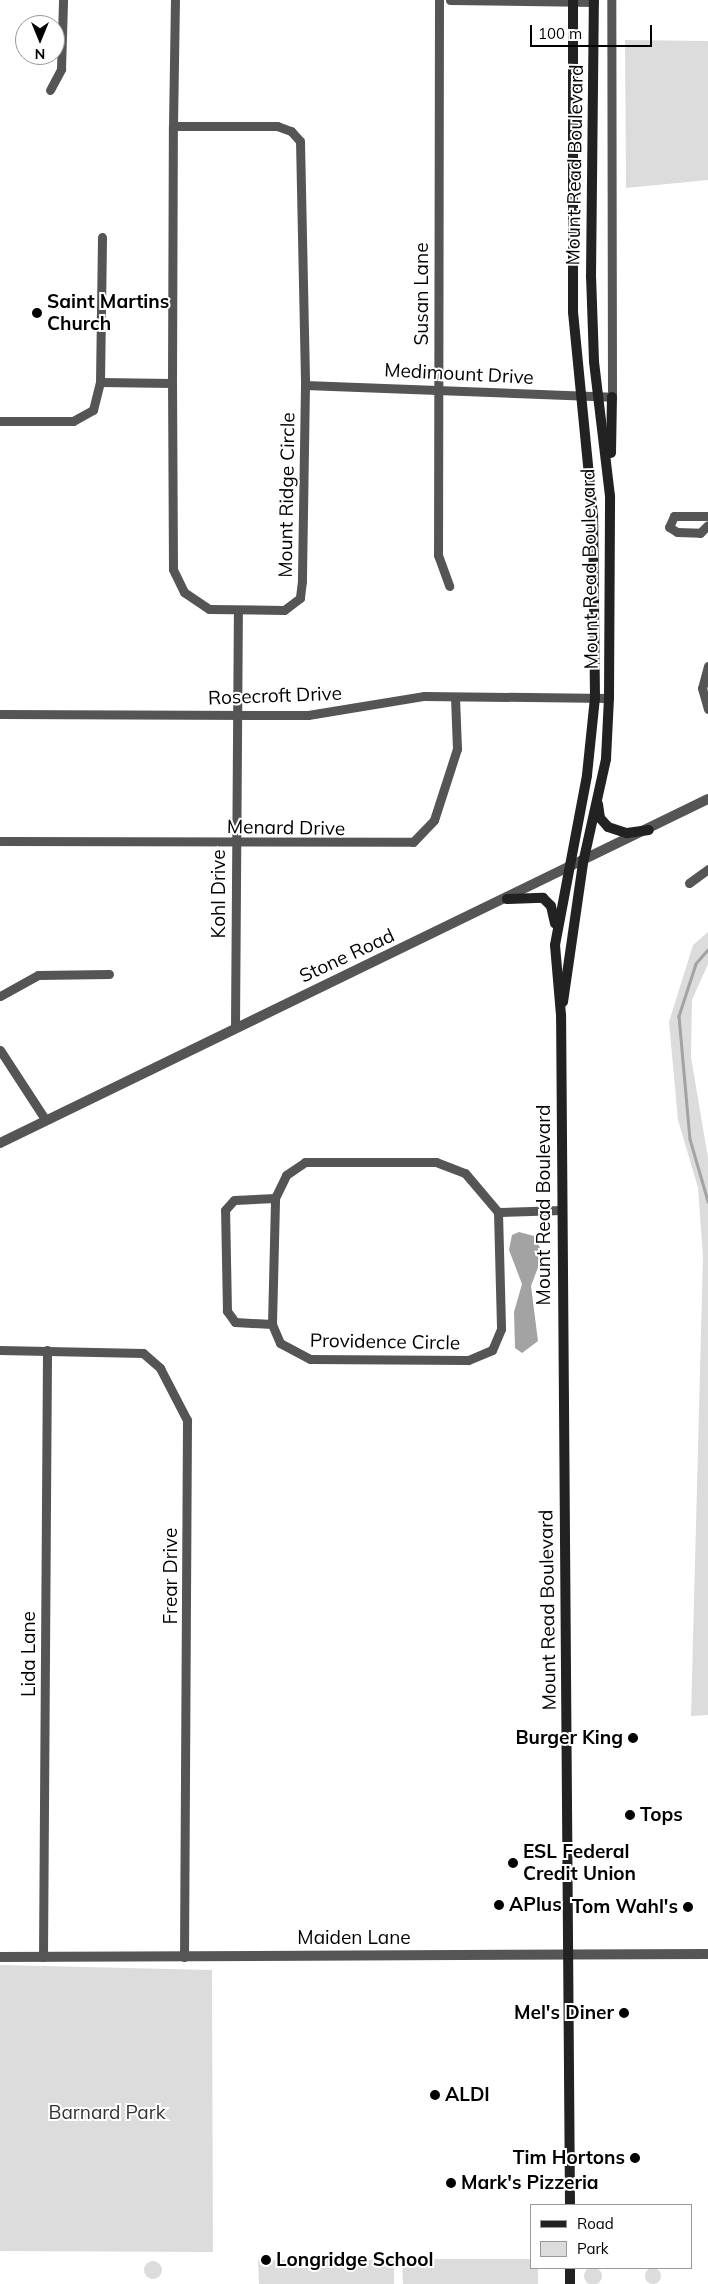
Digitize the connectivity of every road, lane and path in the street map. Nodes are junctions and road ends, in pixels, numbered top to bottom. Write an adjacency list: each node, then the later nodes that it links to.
1 (63, 0): 8 (street)
2 (175, 0): 9 (street, Mount Ridge Circle)
3 (438, 0): 14 (street, Susan Lane)
4 (450, 0): 6 (street)
5 (610, 0): 17 (street, Mount Read Boulevard)
6 (573, 1): 7 (street); 15 (main road, Mount Read Boulevard)
7 (594, 1): 16 (main road, Mount Read Boulevard)
8 (50, 90)
9 (173, 126): 12 (street, Mount Ridge Circle); 13 (street, Mount Ridge Circle)
10 (102, 237): 11 (street)
11 (100, 382): 12 (street); 18 (street)
12 (172, 383): 23 (street, Mount Ridge Circle)
13 (305, 385): 14 (street, Medimount Drive); 23 (street, Mount Ridge Circle)
14 (438, 389): 15 (street, Medimount Drive); 22 (street, Susan Lane)
15 (581, 395): 16 (street, Medimount Drive); 26 (main road, Mount Read Boulevard)
16 (599, 396): 17 (street, Medimount Drive); 19 (main road, Mount Read Boulevard)
17 (612, 397): 19 (main road)
18 (0, 421)
19 (610, 496): 27 (main road, Mount Read Boulevard)
20 (708, 516): 21 (street)
21 (708, 526)
22 (448, 586)
23 (238, 611): 30 (street, Kohl Drive)
24 (708, 666): 28 (street)
25 (455, 697): 26 (street, Rosecroft Drive); 30 (street, Rosecroft Drive); 35 (street, Menard Drive)
26 (595, 698): 27 (street, Rosecroft Drive); 38 (main road, Mount Read Boulevard)
27 (609, 698): 31 (main road, Mount Read Boulevard)
28 (708, 709)
29 (0, 714): 30 (street, Rosecroft Drive)
30 (237, 715): 35 (street, Kohl Drive)
31 (598, 796): 33 (main road); 36 (main road, Mount Read Boulevard)
32 (708, 799): 33 (street, Stone Road)
33 (649, 830): 36 (street, Stone Road)
34 (0, 841): 35 (street, Menard Drive)
35 (236, 843): 45 (street, Kohl Drive)
36 (584, 863): 38 (street, Stone Road); 44 (main road, Mount Read Boulevard)
37 (708, 869): 39 (street)
38 (565, 871): 40 (street, Stone Road); 41 (main road, Mount Read Boulevard)
39 (689, 884)
40 (506, 899): 41 (main road); 45 (street, Stone Road)
41 (556, 934): 44 (main road, Mount Read Boulevard)
42 (108, 974): 43 (street)
43 (0, 996)
44 (561, 1014): 50 (main road, Mount Read Boulevard)
45 (235, 1028): 47 (street, Stone Road)
46 (0, 1050): 47 (street)
47 (45, 1119): 48 (street, Stone Road)
48 (0, 1143)
49 (275, 1198): 51 (street); 52 (street); 52 (street)
50 (562, 1210): 51 (street); 56 (main road, Mount Read Boulevard)
51 (498, 1212): 52 (street, Providence Circle)
52 (272, 1324)
53 (0, 1350): 54 (street, Frear Drive)
54 (47, 1350): 58 (street, Lida Lane); 59 (street, Frear Drive)
55 (708, 1954): 56 (street, Maiden Lane)
56 (569, 1955): 59 (street, Maiden Lane); 60 (main road, Mount Read Boulevard)
57 (0, 1957): 58 (street, Maiden Lane)
58 (43, 1957): 59 (street, Maiden Lane)
59 (184, 1957)
60 (570, 2204)
61 (570, 2269): 62 (main road)
62 (570, 2284)

